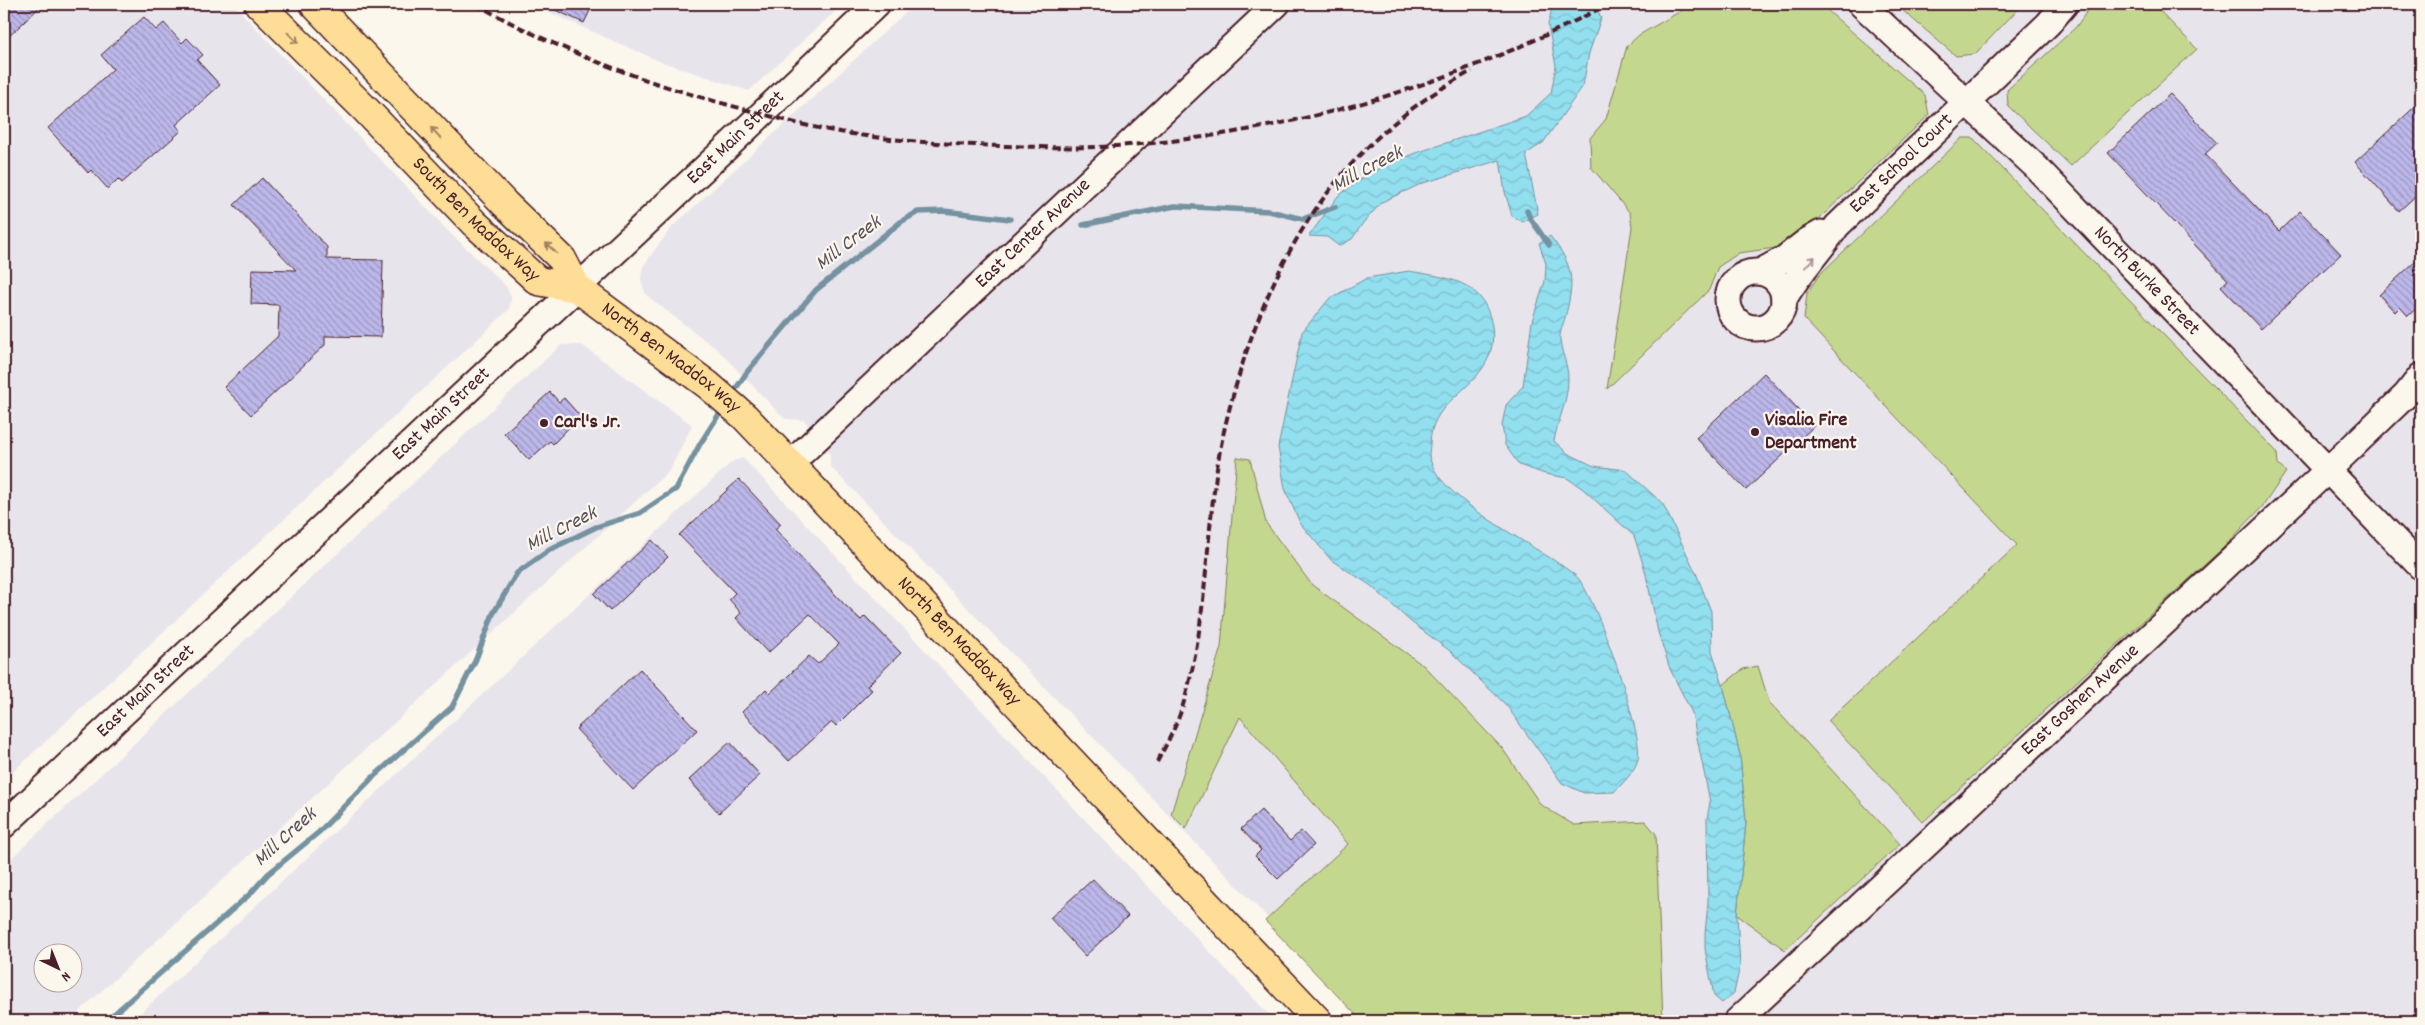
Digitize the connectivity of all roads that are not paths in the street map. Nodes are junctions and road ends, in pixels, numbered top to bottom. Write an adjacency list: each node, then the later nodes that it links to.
1 (259, 4): 10 (main road, South Ben Maddox Way, one-way to 10)
2 (314, 4): 10 (main road, South Ben Maddox Way, one-way to 2)
3 (877, 4): 10 (street, East Main Street)
4 (1277, 4): 13 (street, East Center Avenue)
5 (1861, 4): 7 (street, North Burke Street)
6 (2065, 4): 7 (street, East School Court)
7 (1966, 100): 8 (street, East School Court); 14 (street, North Burke Street)
8 (1837, 226): 9 (street, East School Court); 11 (street, East School Court, one-way to 8)
9 (1760, 272): 11 (street); 11 (street, East School Court)
10 (577, 288): 13 (main road, North Ben Maddox Way); 16 (street, East Main Street)
11 (1784, 299)
12 (2421, 376): 14 (street, East Goshen Avenue)
13 (790, 464): 17 (main road, North Ben Maddox Way)
14 (2329, 469): 15 (street, North Burke Street); 18 (street, East Goshen Avenue)
15 (2421, 567)
16 (4, 825)
17 (1318, 1021)
18 (1737, 1021)

